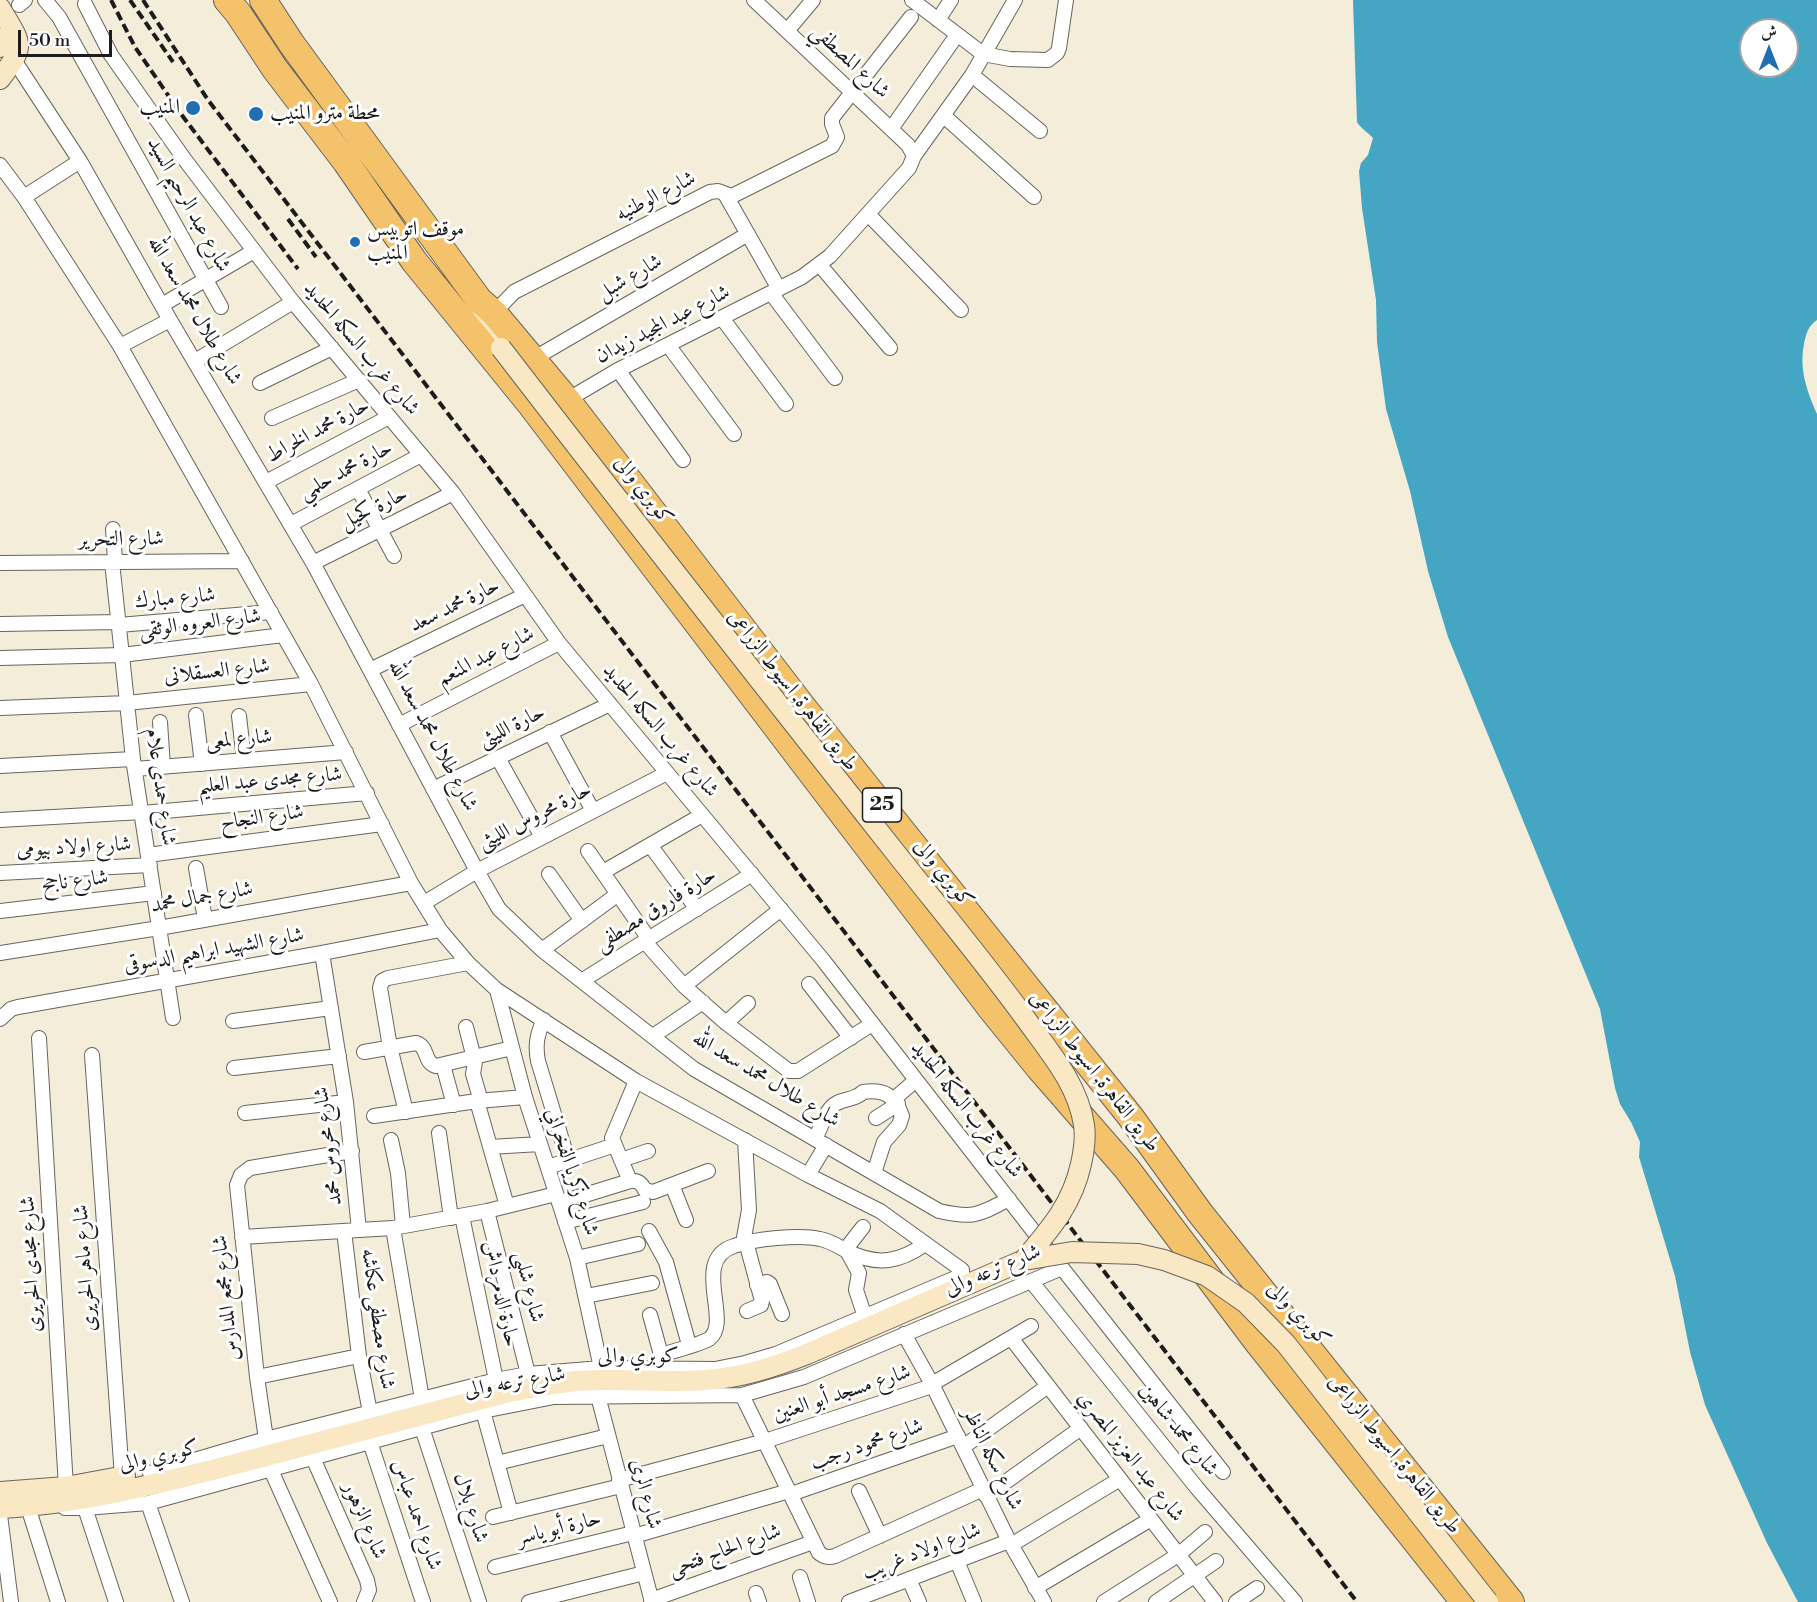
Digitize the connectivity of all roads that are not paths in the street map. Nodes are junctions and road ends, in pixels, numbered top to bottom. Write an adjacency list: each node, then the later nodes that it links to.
1 (45, 0): 36 (street, شارع عبد الرحيم السيد)
2 (262, 0): 42 (highway, طريق القاهرة, اسيوط الزراعى / 25)
3 (754, 0): 15 (street, شارع المصطفي)
4 (813, 0): 15 (street)
5 (912, 0): 13 (street)
6 (951, 0): 13 (street)
7 (1015, 0): 18 (street)
8 (1066, 0): 18 (street)
9 (15, 4): 14 (main road)
10 (85, 4): 34 (street, شارع غرب السكه الحديد)
11 (232, 6): 74 (highway, طريق القاهرة, اسيوط الزراعى / 25)
12 (911, 17): 22 (street)
13 (938, 20): 16 (street)
14 (12, 28): 17 (main road); 19 (main road)
15 (787, 31): 22 (street, شارع المصطفي)
16 (957, 35): 18 (street); 24 (street)
17 (0, 46)
18 (982, 54): 20 (street)
19 (14, 60): 21 (main road); 27 (street, شارع طلال محمد سعد الله)
20 (972, 75): 23 (street); 25 (street)
21 (0, 79)
22 (853, 93): 24 (street, شارع المصطفي); 29 (street, شارع الوطنيه)
23 (944, 116): 26 (street); 31 (street)
24 (891, 129): 26 (street, شارع المصطفي)
25 (1040, 131)
26 (914, 156): 32 (street, شارع عبد المجيد زيدان)
27 (80, 160): 30 (street); 39 (street, شارع طلال محمد سعد الله)
28 (0, 165): 30 (street)
29 (725, 194): 33 (street); 42 (street, شارع الوطنيه)
30 (24, 197): 46 (street)
31 (1034, 197)
32 (868, 214): 35 (street, شارع عبد المجيد زيدان); 41 (street)
33 (748, 234): 37 (street); 49 (street, شارع شبل)
34 (254, 251): 36 (street); 38 (street, شارع غرب السكه الحديد)
35 (819, 264): 37 (street, شارع عبد المجيد زيدان); 48 (street)
36 (205, 280): 39 (street); 40 (street, شارع عبد الرحيم السيد)
37 (775, 291): 43 (street, شارع عبد المجيد زيدان); 52 (street)
38 (293, 302): 47 (street, شارع غرب السكه الحديد); 50 (street)
39 (162, 305): 44 (street, شارع طلال محمد سعد الله)
40 (221, 307)
41 (961, 310)
42 (485, 312): 49 (highway, طريق القاهرة, اسيوط الزراعى / 25); 212 (main road, كوبري والى, bridge)
43 (722, 318): 45 (street, شارع عبد المجيد زيدان); 56 (street)
44 (170, 320): 46 (street); 50 (street, شارع طلال محمد سعد الله)
45 (668, 345): 51 (street, شارع عبد المجيد زيدان); 59 (street)
46 (120, 346): 70 (street)
47 (332, 348): 53 (street, شارع غرب السكه الحديد); 54 (street)
48 (891, 348)
49 (532, 359): 55 (highway, طريق القاهرة, اسيوط الزراعى / 25)
50 (195, 361): 62 (street, شارع طلال محمد سعد الله)
51 (618, 370): 55 (street, شارع عبد المجيد زيدان); 61 (street)
52 (835, 378)
53 (359, 380): 57 (street, شارع غرب السكه الحديد); 58 (street)
54 (260, 383)
55 (567, 400): 178 (highway, طريق القاهرة, اسيوط الزراعى / 25)
56 (786, 404)
57 (389, 417): 60 (street, شارع غرب السكه الحديد); 62 (street, حارة محمد الخراط)
58 (272, 418)
59 (734, 434)
60 (421, 455): 63 (street, حارة محمد حلمي); 64 (street, شارع غرب السكه الحديد)
61 (683, 460)
62 (266, 482): 65 (street, شارع طلال محمد سعد الله)
63 (358, 489): 65 (street, حارة محمد حلمي); 67 (street)
64 (453, 493): 67 (street, حارة كحيل); 73 (street, شارع غرب السكه الحديد)
65 (291, 524): 72 (street, شارع طلال محمد سعد الله)
66 (113, 529): 69 (street, شارع حمدى علام)
67 (380, 530): 68 (street); 72 (street, حارة كحيل)
68 (394, 556)
69 (113, 561): 70 (street, شارع التحرير); 71 (street, شارع التحرير); 77 (street, شارع حمدى علام)
70 (242, 561): 75 (street)
71 (0, 563)
72 (313, 563): 84 (street, شارع طلال محمد سعد الله)
73 (525, 595): 80 (street, شارع غرب السكه الحديد); 84 (street, حارة محمد سعد)
74 (686, 607): 185 (highway, طريق القاهرة, اسيوط الزراعى / 25); 212 (main road, كوبري والى)
75 (270, 612): 76 (street, شارع مبارك); 79 (street)
76 (201, 617): 77 (street, شارع مبارك); 81 (street)
77 (118, 623): 78 (street, شارع مبارك); 82 (street, شارع حمدى علام)
78 (0, 624)
79 (283, 634): 81 (street, شارع العروه الوثقى); 85 (street)
80 (559, 643): 87 (street, شارع غرب السكه الحديد); 92 (street, شارع عبد المنعم)
81 (205, 644): 82 (street, شارع العروه الوثقى)
82 (122, 655): 83 (street, شارع العروه الوثقى); 86 (street, شارع حمدى علام)
83 (0, 658)
84 (370, 670): 92 (street, شارع طلال محمد سعد الله)
85 (311, 684): 86 (street, شارع العسقلانى); 94 (street)
86 (127, 703): 88 (street, شارع العسقلانى); 97 (street, شارع حمدى علام)
87 (610, 704): 93 (street, حارة الليثى); 101 (street, شارع غرب السكه الحديد)
88 (0, 708)
89 (196, 715): 98 (street)
90 (239, 716): 96 (street)
91 (160, 722): 100 (street)
92 (399, 724): 102 (street, شارع طلال محمد سعد الله)
93 (550, 732): 95 (street, حارة الليثى); 104 (street)
94 (346, 752): 96 (street, شارع لمعى); 103 (street)
95 (498, 758): 102 (street, حارة الليثى); 109 (street)
96 (244, 760): 98 (street, شارع لمعى)
97 (134, 764): 99 (street, شارع لمعى); 100 (street, شارع لمعى); 105 (street, شارع حمدى علام)
98 (202, 764): 100 (street, شارع لمعى)
99 (0, 766)
100 (164, 767)
101 (667, 773): 104 (street, حارة محروس الليثى); 106 (street, شارع غرب السكه الحديد)
102 (433, 789): 114 (street, شارع طلال محمد سعد الله)
103 (367, 793): 105 (street, شارع مجدى عبد العليم); 108 (street)
104 (593, 811): 109 (street, حارة محروس الليثى)
105 (142, 812): 107 (street, شارع مجدى عبد العليم); 112 (street, شارع حمدى علام)
106 (702, 815): 110 (street); 118 (street, شارع غرب السكه الحديد)
107 (0, 820)
108 (382, 824): 112 (street, شارع النجاح); 119 (street)
109 (542, 837): 114 (street, حارة محروس الليثى)
110 (650, 845): 115 (street); 123 (street)
111 (588, 851): 115 (street)
112 (149, 860): 116 (street, شارع اولاد بيومى); 120 (street, شارع حمدى علام)
113 (196, 868): 126 (street)
114 (477, 871): 122 (street, حارة محروس الليثى); 131 (street, شارع طلال محمد سعد الله)
115 (603, 872): 121 (street)
116 (0, 873)
117 (549, 874): 127 (street)
118 (752, 874): 123 (street, حارة فاروق مصطفى); 124 (street, شارع غرب السكه الحديد)
119 (411, 882): 122 (street); 126 (street, شارع جمال محمد)
120 (154, 893): 125 (street, شارع ناجح); 128 (street, شارع حمدى علام)
121 (618, 894): 127 (street); 130 (street)
122 (424, 903): 129 (street)
123 (697, 909): 130 (street, حارة فاروق مصطفى)
124 (781, 909): 138 (street); 148 (street, شارع غرب السكه الحديد)
125 (0, 911)
126 (205, 919): 128 (street, شارع جمال محمد)
127 (582, 921): 131 (street)
128 (159, 928): 132 (street, شارع جمال محمد); 136 (street, شارع حمدى علام)
129 (440, 930): 133 (street, شارع الشهيد ابراهيم الدسوقى); 134 (street)
130 (647, 940): 135 (street, حارة فاروق مصطفى); 138 (street)
131 (542, 950): 135 (street, شارع طلال محمد سعد الله)
132 (0, 953)
133 (322, 953): 136 (street, شارع الشهيد ابراهيم الدسوقى); 142 (street, شارع محروس محمد)
134 (468, 963): 139 (street); 153 (street)
135 (583, 980): 150 (street, شارع طلال محمد سعد الله)
136 (168, 981): 143 (street, شارع حمدى علام); 144 (street, شارع الشهيد ابراهيم الدسوقى)
137 (809, 984): 152 (street)
138 (684, 986): 140 (street)
139 (497, 990): 145 (street); 154 (street, شارع زكريا الفخراني)
140 (703, 1002): 147 (street); 150 (street)
141 (748, 1003): 147 (street)
142 (331, 1008): 146 (street); 157 (street, شارع محروس محمد)
143 (173, 1018)
144 (0, 1019)
145 (543, 1020): 161 (street); 182 (street)
146 (232, 1021)
147 (726, 1023): 152 (street)
148 (872, 1024): 152 (street); 162 (street, شارع غرب السكه الحديد)
149 (466, 1028): 158 (street)
150 (653, 1036): 175 (street, شارع طلال محمد سعد الله)
151 (39, 1038): 254 (street, شارع مجدى الحريرى)
152 (850, 1038)
153 (390, 1047): 155 (street); 159 (street); 168 (street)
154 (512, 1048): 158 (street); 163 (street, شارع زكريا الفخراني)
155 (364, 1052)
156 (92, 1055): 251 (street, شارع ماهر الحريرى)
157 (339, 1056): 160 (street); 165 (street, شارع محروس محمد)
158 (474, 1058): 159 (street); 164 (street)
159 (443, 1065): 167 (street)
160 (234, 1068)
161 (636, 1080): 174 (street); 177 (street)
162 (916, 1080): 166 (street); 192 (street, شارع غرب السكه الحديد)
163 (525, 1097): 164 (street); 176 (street, شارع زكريا الفخراني)
164 (479, 1101): 167 (street); 179 (street)
165 (346, 1102): 169 (street); 180 (street, شارع محروس محمد)
166 (896, 1102): 171 (street); 175 (street); 187 (street)
167 (454, 1105): 168 (street)
168 (406, 1112): 170 (street)
169 (246, 1113)
170 (374, 1116)
171 (876, 1118)
172 (439, 1132): 197 (street, حارة الدمرداش)
173 (391, 1140): 200 (street)
174 (745, 1140): 188 (street); 207 (street)
175 (820, 1142): 187 (street, شارع طلال محمد سعد الله); 188 (street)
176 (540, 1144): 179 (street); 184 (street, شارع زكريا الفخراني)
177 (615, 1145): 182 (street); 183 (street)
178 (1152, 1145): 185 (highway); 196 (highway, طريق القاهرة, اسيوط الزراعى / 25)
179 (490, 1148): 194 (street)
180 (352, 1151): 203 (street, شارع محروس محمد); 206 (street, شارع مجمع المدارس)
181 (648, 1151): 183 (street)
182 (568, 1160): 184 (street)
183 (621, 1160): 189 (street)
184 (548, 1167): 191 (street, شارع زكريا الفخراني)
185 (1127, 1169): 202 (highway, طريق القاهرة, اسيوط الزراعى / 25)
186 (708, 1170): 190 (street)
187 (873, 1173): 192 (street, شارع طلال محمد سعد الله)
188 (808, 1175): 209 (street)
189 (630, 1181): 190 (street); 191 (street)
190 (672, 1185): 198 (street)
191 (558, 1198): 194 (street); 199 (street, شارع زكريا الفخراني)
192 (1009, 1199): 213 (street, شارع غرب السكه الحديد)
193 (643, 1202): 199 (street)
194 (507, 1206): 195 (street)
195 (488, 1211): 197 (street); 229 (street, شارع شلبى)
196 (1200, 1213): 202 (highway); 304 (highway, طريق القاهرة, اسيوط الزراعى / 25)
197 (457, 1217): 200 (street); 231 (street, حارة الدمرداش)
198 (686, 1220)
199 (566, 1222): 211 (street, شارع زكريا الفخراني)
200 (398, 1227): 203 (street); 236 (street)
201 (862, 1227): 210 (street)
202 (1172, 1228): 302 (highway, طريق القاهرة, اسيوط الزراعى / 25)
203 (359, 1230): 204 (street)
204 (344, 1231): 206 (street); 226 (street, شارع مصطفى عكاشه)
205 (649, 1231): 225 (street)
206 (242, 1237): 230 (street, شارع مجمع المدارس)
207 (745, 1242): 210 (street); 216 (street); 225 (street)
208 (639, 1244): 211 (street)
209 (925, 1244): 210 (street); 221 (street, شارع ترعه والى)
210 (846, 1250): 221 (street)
211 (577, 1258): 217 (street, شارع زكريا الفخراني)
212 (1018, 1260): 250 (main road, كوبري والى); 260 (main road, كوبري والى); 303 (main road, كوبري والى, bridge); 304 (main road, كوبري والى, bridge)
213 (1062, 1268): 214 (street, شارع ترعه والى); 249 (street, شارع غرب السكه الحديد)
214 (1031, 1281): 223 (street, شارع ترعه والى); 301 (street, شارع محمد شاهين)
215 (652, 1283): 217 (street)
216 (757, 1285): 218 (street); 219 (street)
217 (585, 1296): 228 (street, شارع زكريا الفخراني)
218 (747, 1311)
219 (782, 1314)
220 (650, 1315): 227 (street)
221 (865, 1317): 227 (street, شارع ترعه والى)
222 (1032, 1326): 224 (street, شارع مسجد أبو العنين)
223 (904, 1334): 232 (street, شارع سكه الناظر); 234 (street, شارع ترعه والى)
224 (1011, 1338): 232 (street, شارع مسجد أبو العنين); 233 (street, شارع عبد العزيز المصري)
225 (689, 1346): 227 (street)
226 (359, 1356): 230 (street); 238 (street, شارع مصطفى عكاشه)
227 (663, 1362): 228 (street, شارع ترعه والى)
228 (601, 1368): 229 (street, شارع ترعه والى)
229 (528, 1374): 231 (street, شارع ترعه والى)
230 (257, 1377): 242 (street, شارع مجمع المدارس)
231 (496, 1380): 236 (street, شارع ترعه والى)
232 (932, 1385): 243 (street, شارع مسجد أبو العنين); 245 (street, شارع سكه الناظر)
233 (1048, 1386): 240 (street, شارع عبد العزيز المصري); 245 (street, شارع محمود رجب)
234 (742, 1395): 235 (street, شارع ترعه والى); 243 (street)
235 (598, 1396): 237 (street, شارع ترعه والى); 241 (street, شارع الرى)
236 (422, 1399): 238 (street, شارع ترعه والى)
237 (483, 1411): 239 (street, شارع ترعه والى); 247 (street)
238 (370, 1412): 242 (street, شارع ترعه والى)
239 (422, 1428): 244 (street, شارع ترعه والى); 291 (street, شارع بلال)
240 (1081, 1428): 252 (street, شارع عبد العزيز المصري); 258 (street)
241 (608, 1436): 247 (street); 253 (street, شارع الرى)
242 (266, 1439): 250 (street, شارع ترعه والى)
243 (765, 1441): 253 (street, شارع مسجد أبو العنين); 257 (street)
244 (370, 1442): 246 (street, شارع ترعه والى); 290 (street, شارع احمد عباس)
245 (960, 1442): 257 (street, شارع محمود رجب); 258 (street, شارع سكه الناظر)
246 (313, 1458): 248 (street, شارع ترعه والى); 289 (street, شارع الزهور)
247 (498, 1463): 263 (street)
248 (270, 1470): 259 (street, شارع ترعه والى); 288 (street)
249 (1223, 1472)
250 (150, 1473): 251 (main road, شارع ترعه والى)
251 (122, 1477): 254 (main road, شارع ترعه والى)
252 (1120, 1479): 266 (street, شارع عبد العزيز المصري); 270 (street, شارع اولاد غريب)
253 (620, 1483): 263 (street, شارع مسجد أبو العنين); 268 (street, شارع الرى)
254 (66, 1487): 256 (main road, شارع ترعه والى)
255 (859, 1491): 269 (street)
256 (0, 1492)
257 (790, 1492): 268 (street, شارع محمود رجب); 271 (street)
258 (984, 1492): 269 (street); 270 (street, شارع سكه الناظر)
259 (148, 1503): 262 (street, شارع ترعه والى); 287 (street)
260 (28, 1507): 261 (main road, شارع ترعه والى); 262 (street, شارع ترعه والى); 285 (street)
261 (0, 1508)
262 (85, 1508): 286 (street)
263 (511, 1513): 265 (street, شارع مسجد أبو العنين)
264 (0, 1515): 284 (street)
265 (493, 1517)
266 (1151, 1519): 272 (street, شارع عبد العزيز المصري); 280 (street)
267 (1205, 1532): 272 (street)
268 (634, 1534): 275 (street, حارة أبو ياسر); 276 (street, شارع الرى)
269 (880, 1536): 271 (street)
270 (1010, 1543): 273 (street, شارع اولاد غريب); 280 (street, شارع سكه الناظر)
271 (815, 1544): 283 (street, شارع الحاج فتحى)
272 (1179, 1555): 277 (street, شارع عبد العزيز المصري); 297 (street)
273 (957, 1561): 279 (street, شارع اولاد غريب); 295 (street)
274 (1216, 1561): 277 (street)
275 (495, 1567)
276 (644, 1574): 283 (street, شارع الرى); 292 (street)
277 (1195, 1576): 298 (street); 299 (street, شارع عبد العزيز المصري)
278 (800, 1577): 293 (street)
279 (909, 1579): 282 (street, شارع اولاد غريب); 294 (street)
280 (1035, 1588): 296 (street, شارع سكه الناظر)
281 (1257, 1588): 300 (street)
282 (858, 1600)
283 (651, 1601)
284 (11, 1602)
285 (58, 1602)
286 (116, 1602)
287 (182, 1602)
288 (330, 1602)
289 (364, 1602)
290 (423, 1602)
291 (479, 1602)
292 (529, 1602)
293 (808, 1602)
294 (919, 1602)
295 (974, 1602)
296 (1044, 1602)
297 (1104, 1602)
298 (1156, 1602)
299 (1215, 1602)
300 (1236, 1602)
301 (1295, 1602)
302 (1464, 1602)
303 (1488, 1602)
304 (1510, 1602)

